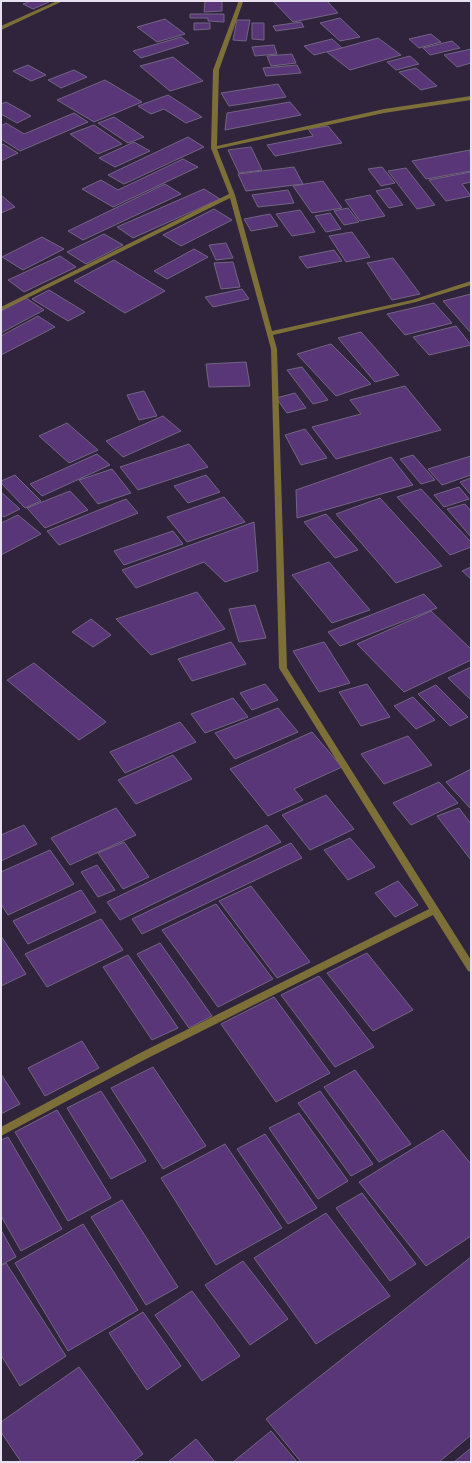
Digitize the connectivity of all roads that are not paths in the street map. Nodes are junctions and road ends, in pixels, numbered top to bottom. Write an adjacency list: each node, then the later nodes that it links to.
1 (61, 1): 3 (street)
2 (240, 1): 5 (street)
3 (1, 28)
4 (471, 98): 5 (street)
5 (214, 148): 6 (street)
6 (232, 195): 8 (street); 9 (street)
7 (471, 283): 9 (street)
8 (1, 309)
9 (269, 334): 10 (street)
10 (435, 910): 11 (street); 12 (street)
11 (471, 968)
12 (1, 1132)

